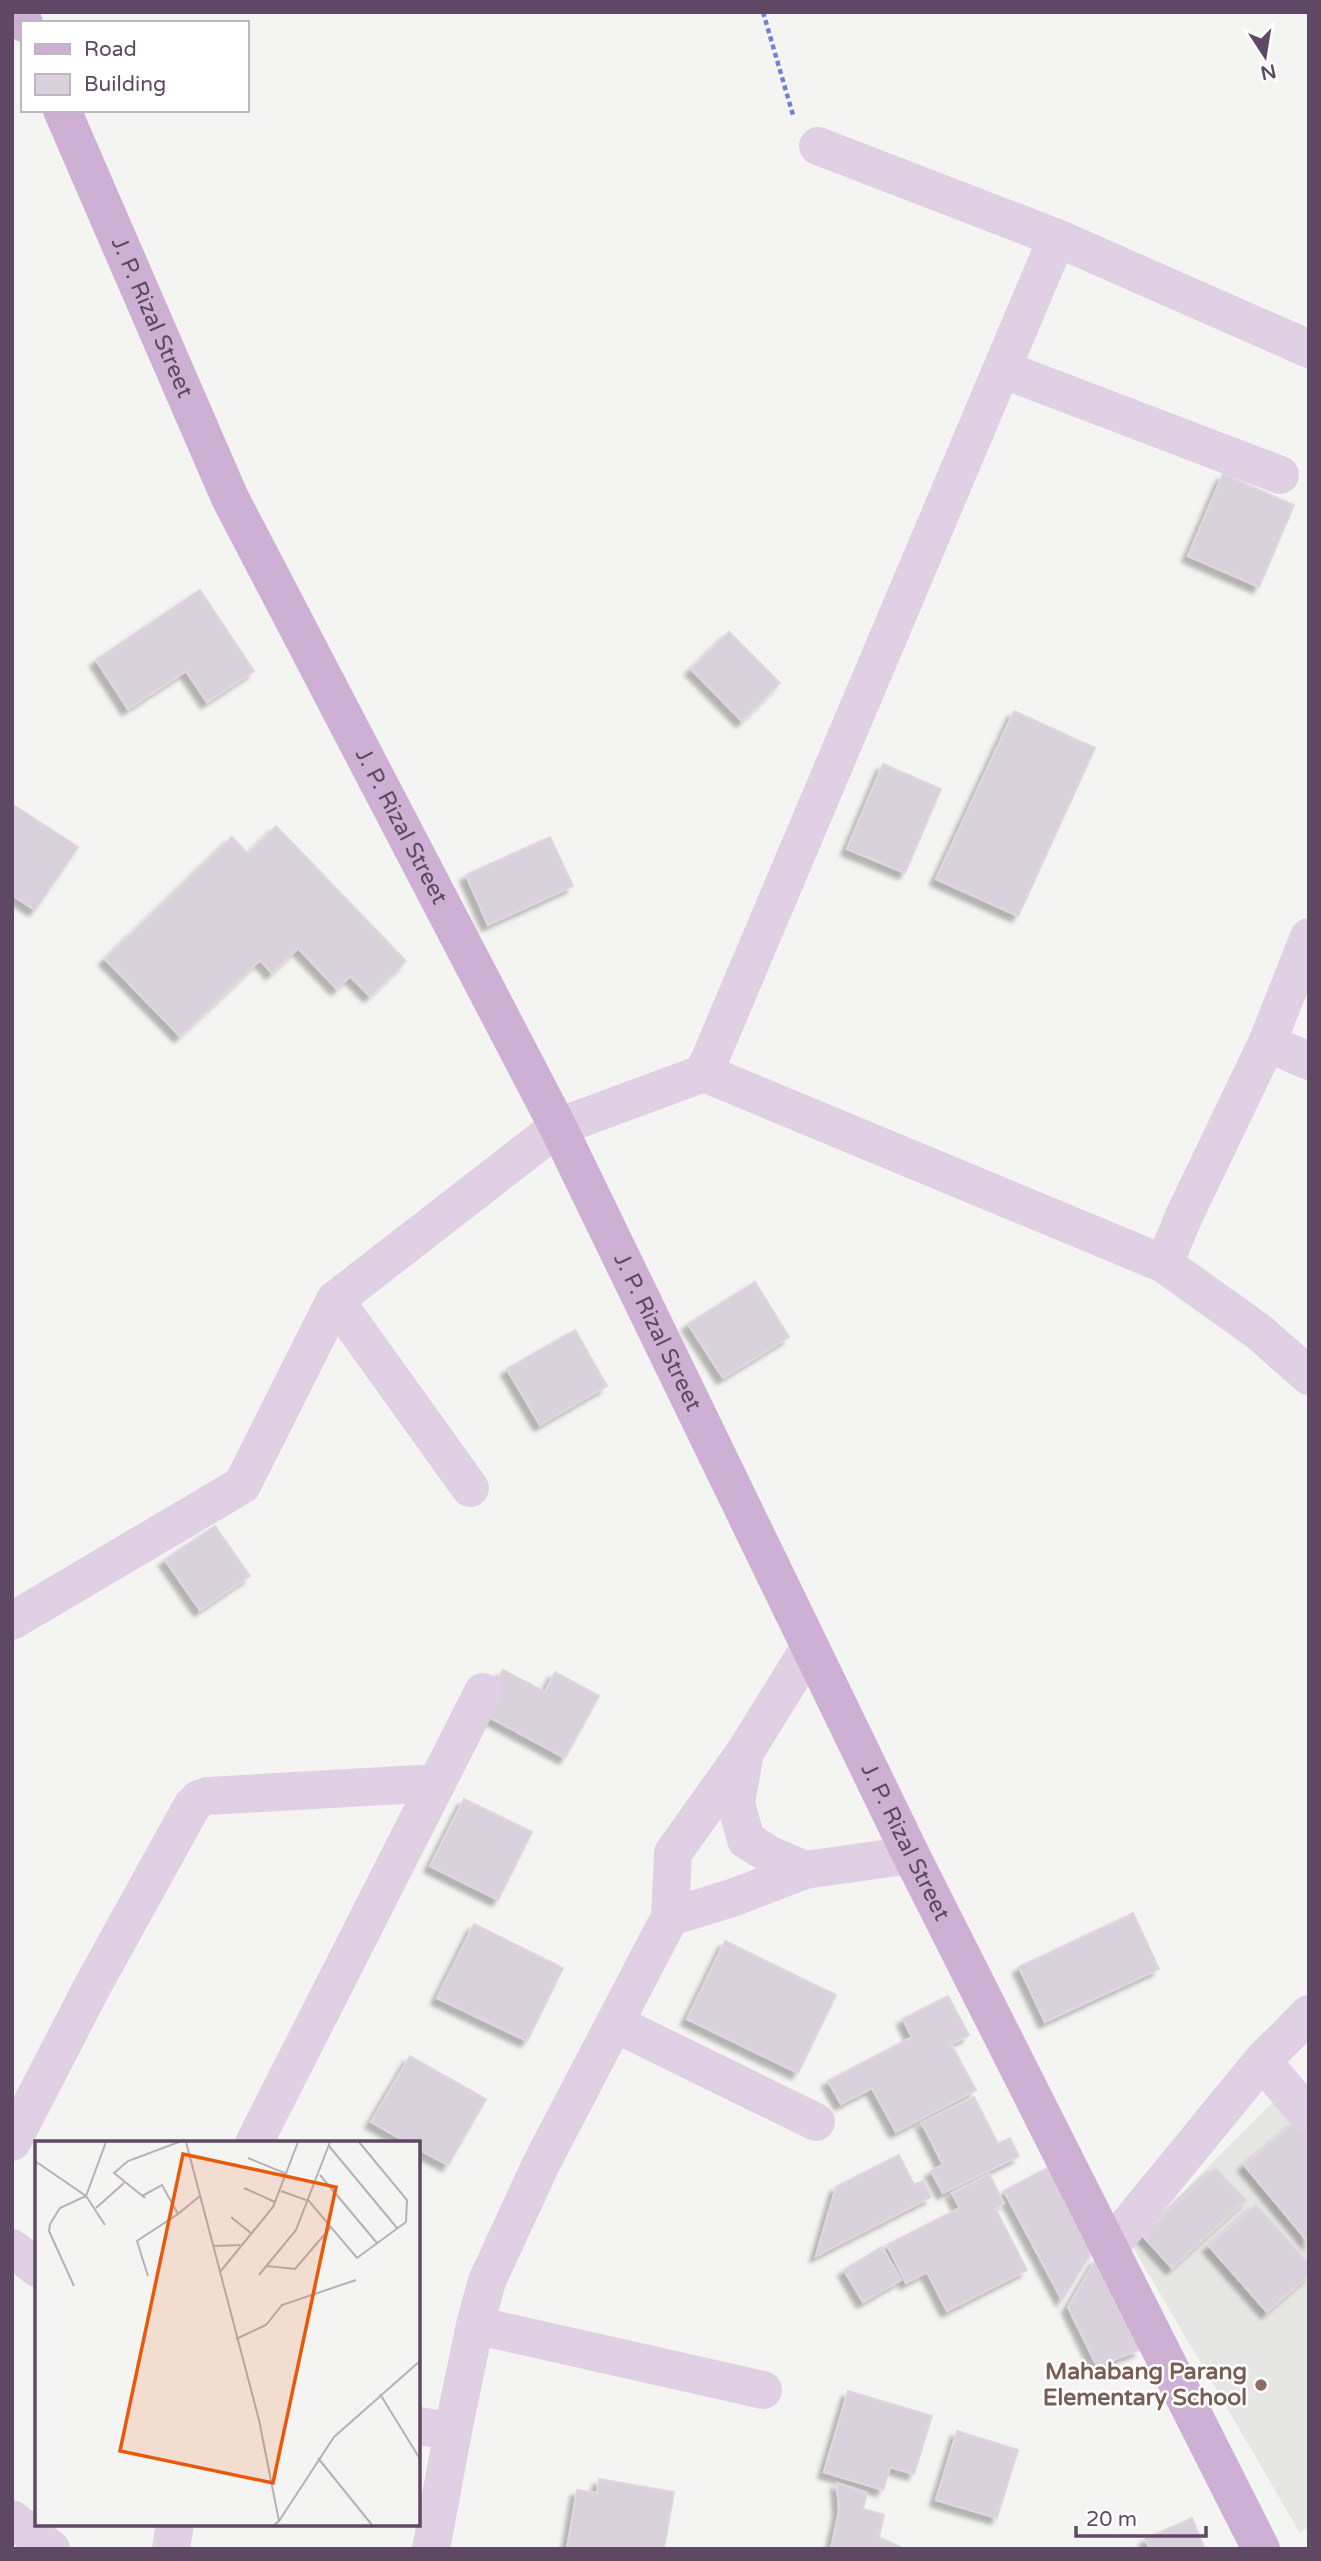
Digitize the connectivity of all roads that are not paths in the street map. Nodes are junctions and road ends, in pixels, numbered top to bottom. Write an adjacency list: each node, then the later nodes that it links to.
1 (63, 112): 11 (main road, J. P. Rizal Street)
2 (818, 146): 3 (street)
3 (1057, 238): 4 (street); 5 (street)
4 (1309, 349)
5 (1002, 369): 6 (street); 10 (street)
6 (1280, 475)
7 (1309, 937): 8 (street)
8 (1267, 1042): 9 (street); 12 (street)
9 (1309, 1061)
10 (704, 1073): 11 (street); 12 (street)
11 (558, 1127): 13 (street); 17 (main road, J. P. Rizal Street)
12 (1164, 1264): 14 (street)
13 (335, 1300): 15 (street); 16 (street)
14 (1309, 1376)
15 (470, 1488)
16 (12, 1621)
17 (810, 1647): 19 (street); 21 (main road, J. P. Rizal Street)
18 (483, 1692): 20 (street)
19 (745, 1752): 22 (street); 23 (street)
20 (437, 1783): 29 (street); 30 (street)
21 (911, 1855): 22 (street); 32 (main road, J. P. Rizal Street)
22 (805, 1870): 23 (street)
23 (670, 1917): 25 (street)
24 (1309, 2014): 26 (street)
25 (616, 2024): 28 (street); 34 (street)
26 (1262, 2061): 27 (street); 32 (street)
27 (1309, 2116)
28 (816, 2122)
29 (255, 2141)
30 (12, 2142)
31 (12, 2248): 33 (street)
32 (1109, 2248): 42 (main road, J. P. Rizal Street)
33 (35, 2265)
34 (475, 2325): 35 (street); 36 (street)
35 (763, 2390)
36 (435, 2428): 41 (street)
37 (12, 2519): 39 (street)
38 (175, 2526): 40 (street)
39 (51, 2549)
40 (171, 2549)
41 (431, 2549)
42 (1261, 2549)

